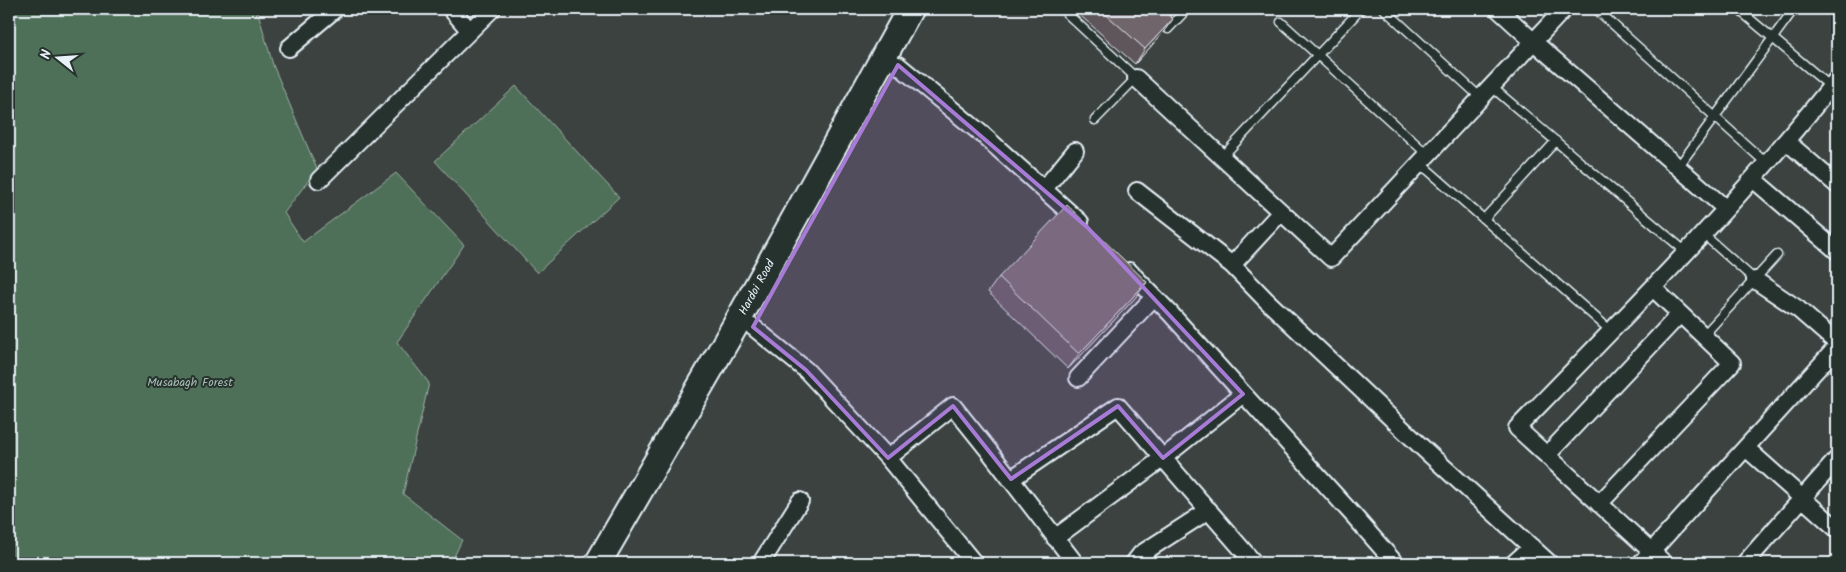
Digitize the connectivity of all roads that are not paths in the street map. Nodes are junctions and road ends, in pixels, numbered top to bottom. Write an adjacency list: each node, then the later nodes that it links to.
1 (335, 9): 20 (street)
2 (451, 9): 17 (street)
3 (492, 9): 17 (street)
4 (910, 9): 52 (main road, Hardoi Road)
5 (929, 9): 22 (main road, Hardoi Road)
6 (1062, 9): 23 (lane)
7 (1148, 9): 8 (lane)
8 (1187, 9)
9 (1361, 9): 21 (lane)
10 (1384, 9): 25 (lane)
11 (1498, 9): 19 (street)
12 (1564, 9): 19 (street)
13 (1596, 9): 26 (lane)
14 (1738, 9): 18 (lane)
15 (1794, 9): 18 (lane)
16 (1281, 22): 21 (lane)
17 (470, 31): 35 (street)
18 (1772, 38): 24 (lane); 26 (lane)
19 (1534, 42): 25 (street); 34 (street)
20 (289, 48)
21 (1317, 55): 31 (lane); 32 (lane)
22 (898, 65): 38 (street); 52 (main road, Hardoi Road)
23 (1136, 78): 27 (lane); 31 (street)
24 (1833, 91): 29 (street)
25 (1486, 92): 28 (lane); 32 (street)
26 (1716, 118): 33 (lane); 34 (lane)
27 (1094, 120)
28 (1556, 141): 42 (lane); 46 (lane)
29 (1786, 141): 33 (street); 37 (street)
30 (1076, 152): 38 (street)
31 (1222, 157): 41 (street)
32 (1424, 159): 41 (street); 42 (lane)
33 (1767, 164): 36 (street)
34 (1678, 167): 40 (street)
35 (319, 180)
36 (1753, 180): 40 (street); 45 (street)
37 (1837, 185)
38 (1044, 189): 44 (street)
39 (1137, 191): 49 (street)
40 (1726, 209): 43 (street)
41 (1281, 212): 49 (street)
42 (1484, 219): 56 (lane)
43 (1703, 234): 46 (street); 50 (lane)
44 (1094, 235)
45 (1837, 250)
46 (1686, 252): 51 (street)
47 (1777, 255): 50 (lane)
48 (1121, 263): 53 (street)
49 (1232, 265): 73 (street)
50 (1755, 280): 57 (lane); 58 (street)
51 (1653, 288): 54 (street); 56 (street)
52 (762, 295): 55 (main road, Hardoi Road); 76 (main road, Hardoi Road)
53 (1154, 297): 59 (street); 60 (street)
54 (1680, 314): 57 (street); 62 (street)
55 (753, 328): 63 (street); 77 (main road, Hardoi Road)
56 (1611, 331): 62 (street)
57 (1703, 336): 69 (street)
58 (1837, 345): 61 (street)
59 (1078, 378)
60 (1243, 394): 64 (street); 75 (street)
61 (1746, 448): 67 (street); 74 (street)
62 (1547, 455): 69 (street)
63 (888, 458): 66 (street); 79 (street)
64 (1163, 458): 66 (street); 70 (street); 72 (street)
65 (1837, 459): 67 (street)
66 (1011, 479): 72 (street)
67 (1802, 498): 71 (street); 86 (street)
68 (800, 501): 78 (street)
69 (1599, 504): 74 (street)
70 (1209, 510): 81 (street); 82 (street)
71 (1837, 529)
72 (1055, 538): 80 (street)
73 (1532, 547): 83 (street); 84 (street)
74 (1646, 558): 85 (street)
75 (1392, 562)
76 (598, 563)
77 (617, 563)
78 (761, 563)
79 (974, 563)
80 (1075, 563)
81 (1134, 563)
82 (1254, 563)
83 (1514, 563)
84 (1549, 563)
85 (1664, 563)
86 (1745, 563)

